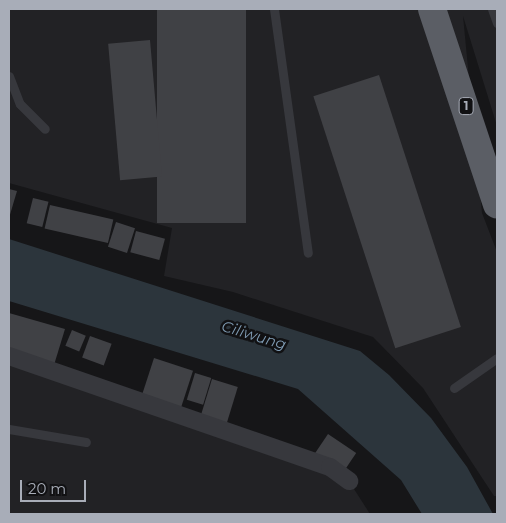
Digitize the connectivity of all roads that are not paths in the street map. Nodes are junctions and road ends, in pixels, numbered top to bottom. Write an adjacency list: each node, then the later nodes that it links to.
1 (274, 9): 8 (lane)
2 (492, 9): 4 (lane)
3 (437, 10): 7 (highway, 1)
4 (497, 23)
5 (9, 76): 6 (lane)
6 (45, 129)
7 (497, 204)
8 (308, 253)
9 (9, 356): 14 (street)
10 (497, 358): 11 (lane)
11 (454, 388)
12 (9, 429): 13 (lane)
13 (86, 442)
14 (349, 481)

